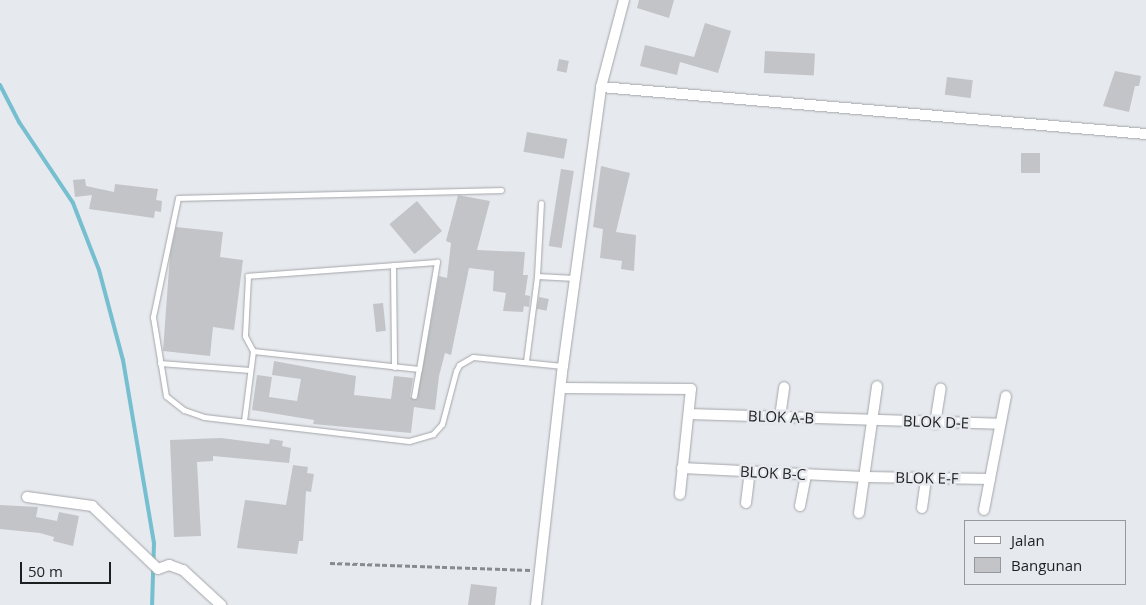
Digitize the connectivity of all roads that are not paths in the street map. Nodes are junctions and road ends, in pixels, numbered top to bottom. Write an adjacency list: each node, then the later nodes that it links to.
1 (624, 0): 2 (street)
2 (601, 87): 3 (street); 8 (street)
3 (1146, 134)
4 (502, 190): 11 (lane)
5 (541, 203): 7 (lane)
6 (393, 265): 9 (lane); 12 (lane); 14 (lane)
7 (537, 276): 8 (lane); 10 (lane)
8 (574, 278): 13 (street)
9 (253, 351): 12 (lane); 15 (lane)
10 (526, 362): 13 (lane); 25 (lane)
11 (160, 363): 15 (lane); 25 (lane)
12 (394, 366): 14 (lane)
13 (563, 366): 18 (street)
14 (419, 369): 20 (lane)
15 (250, 370): 25 (lane)
16 (877, 386): 24 (street)
17 (784, 387): 23 (street)
18 (561, 388): 22 (street); 42 (street)
19 (942, 388): 26 (street)
20 (414, 396)
21 (1006, 396): 27 (street)
22 (689, 414): 23 (street, BLOK A-B); 28 (street)
23 (780, 417): 24 (street, BLOK A-B)
24 (873, 419): 26 (street, BLOK D-E); 31 (street)
25 (244, 421)
26 (935, 424): 27 (street, BLOK D-E)
27 (999, 424): 33 (street)
28 (682, 468): 29 (street, BLOK B-C); 34 (street)
29 (750, 472): 30 (street, BLOK B-C); 36 (street)
30 (806, 475): 31 (street, BLOK B-C); 37 (street)
31 (864, 477): 32 (street, BLOK E-F); 40 (street)
32 (926, 478): 33 (street, BLOK E-F); 38 (street)
33 (990, 479): 39 (street)
34 (680, 494)
35 (28, 497): 41 (street)
36 (746, 503)
37 (800, 506)
38 (922, 508)
39 (984, 510)
40 (859, 513)
41 (221, 605)
42 (536, 605)

